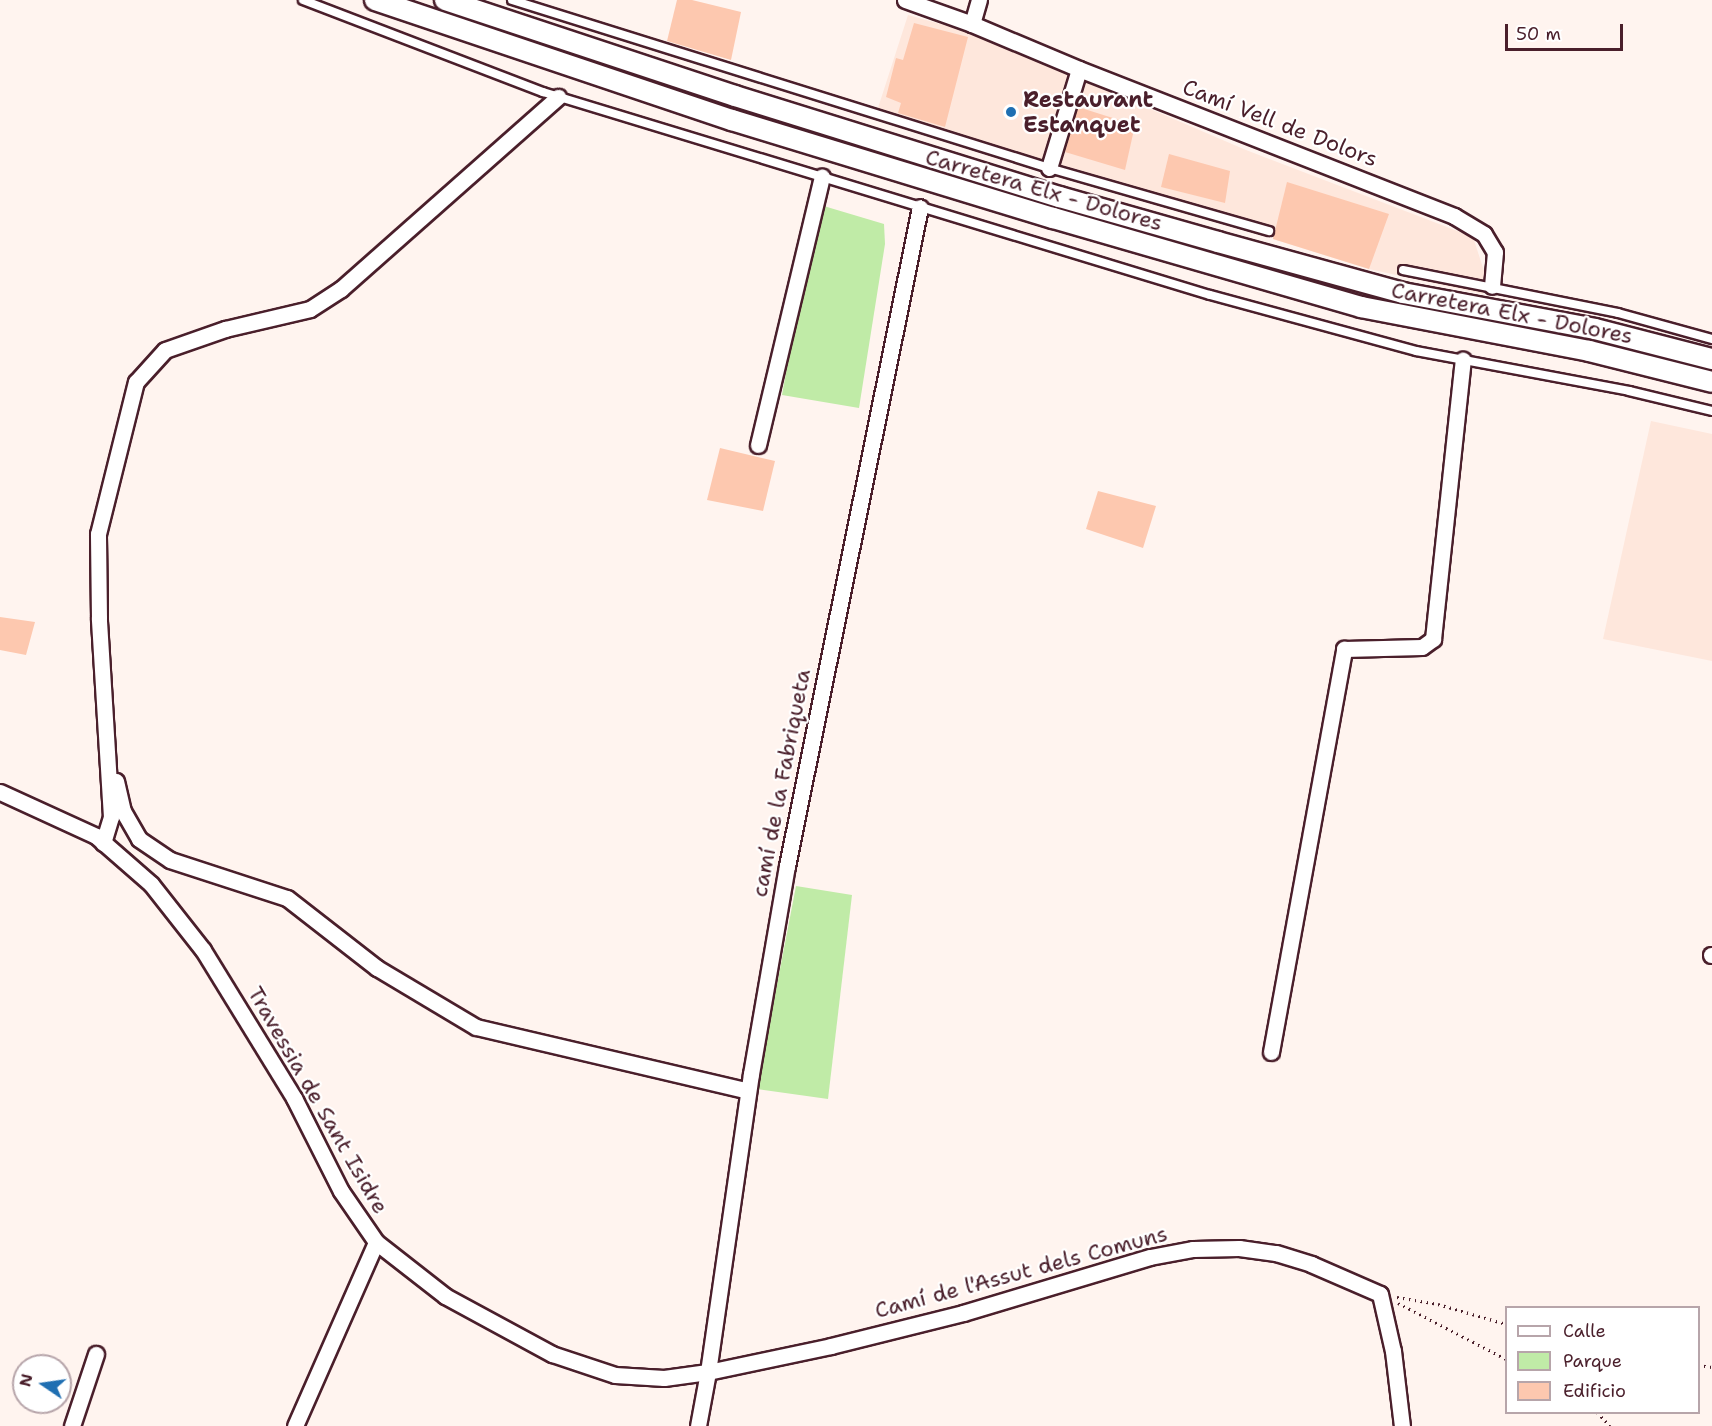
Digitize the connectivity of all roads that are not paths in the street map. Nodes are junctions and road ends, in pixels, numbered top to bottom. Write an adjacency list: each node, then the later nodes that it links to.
1 (303, 0): 9 (lane)
2 (375, 0): 19 (main road, Carretera Elx - Dolores)
3 (445, 0): 17 (main road, Carretera Elx - Dolores)
4 (512, 0): 10 (lane)
5 (905, 0): 7 (street, Camí Vell de Dolors)
6 (979, 0): 7 (street)
7 (972, 24): 8 (street, Camí Vell de Dolors)
8 (1079, 69): 10 (street); 15 (street, Camí Vell de Dolors)
9 (558, 97): 11 (lane); 22 (street)
10 (1049, 168): 13 (lane)
11 (822, 177): 12 (lane); 21 (street)
12 (920, 207): 18 (lane); 26 (street, camí de la Fabriqueta)
13 (1269, 231)
14 (1403, 270): 15 (lane)
15 (1492, 286): 16 (lane)
16 (1712, 339)
17 (1712, 359)
18 (1463, 360): 20 (lane); 25 (street)
19 (1712, 382)
20 (1712, 411)
21 (758, 445)
22 (107, 749): 24 (street); 26 (street)
23 (0, 792): 24 (street, Travessia de Sant Isidre)
24 (103, 843): 27 (street, Travessia de Sant Isidre)
25 (1271, 1052)
26 (748, 1091): 29 (street, camí de la Fabriqueta)
27 (376, 1242): 29 (street, Travessia de Sant Isidre); 31 (street)
28 (96, 1354): 30 (street)
29 (708, 1372): 32 (street, camí de la Fabriqueta); 33 (street, Camí de l'Assut dels Comuns)
30 (72, 1426)
31 (295, 1426)
32 (698, 1426)
33 (1401, 1426)

